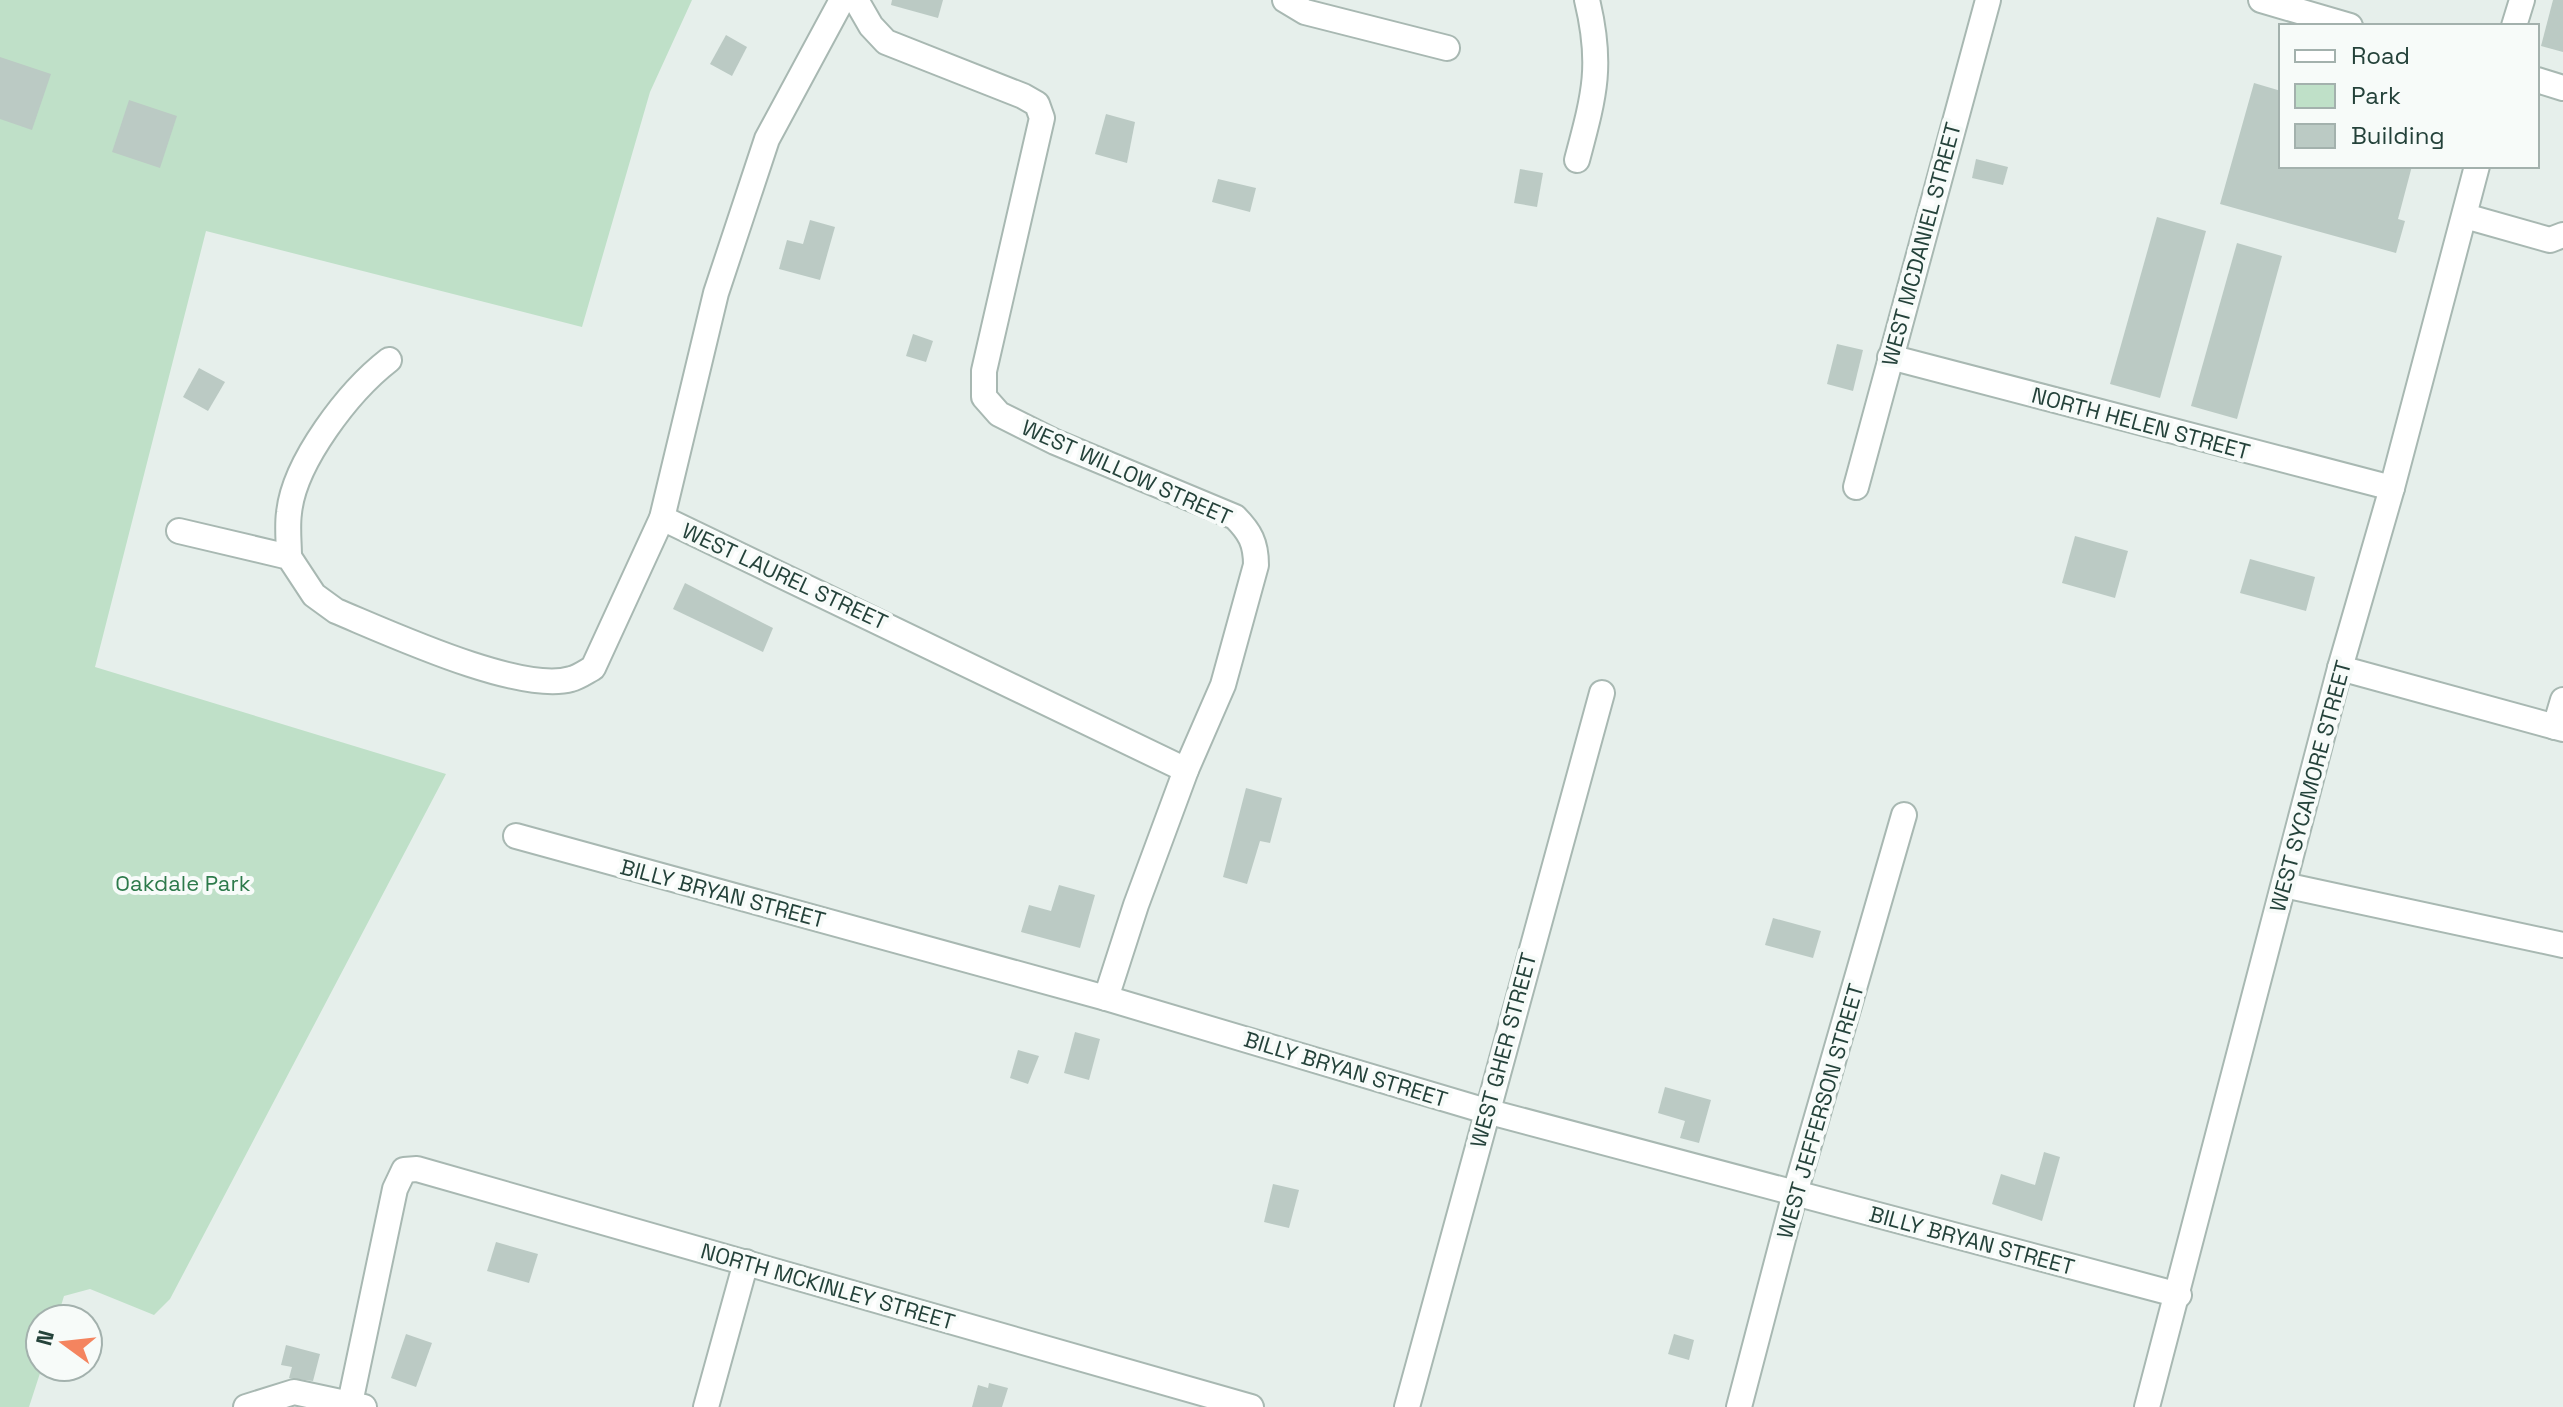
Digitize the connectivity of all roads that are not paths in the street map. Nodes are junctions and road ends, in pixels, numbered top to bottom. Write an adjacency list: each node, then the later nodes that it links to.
1 (842, 0): 21 (street, WEST LAUREL STREET)
2 (856, 0): 28 (street, WEST WILLOW STREET)
3 (1285, 0): 10 (street)
4 (1587, 0): 13 (street)
5 (1988, 0): 17 (street, WEST MCDANIEL STREET)
6 (2261, 0): 8 (street)
7 (2522, 0): 9 (street)
8 (2343, 24)
9 (2515, 24)
10 (1447, 48)
11 (2539, 81): 12 (street)
12 (2563, 88)
13 (1577, 160)
14 (2477, 168): 15 (street, WEST SYCAMORE STREET)
15 (2465, 216): 16 (street); 20 (street, WEST SYCAMORE STREET)
16 (2563, 235)
17 (1890, 357): 19 (street, WEST MCDANIEL STREET); 20 (street, NORTH HELEN STREET)
18 (389, 360): 23 (street)
19 (1856, 487)
20 (2392, 488): 24 (street, WEST SYCAMORE STREET)
21 (662, 518): 23 (street); 28 (street, WEST LAUREL STREET)
22 (179, 531): 23 (street)
23 (289, 557)
24 (2340, 668): 27 (street); 31 (street, WEST SYCAMORE STREET)
25 (1602, 693): 34 (street, WEST GHER STREET)
26 (2563, 700): 27 (street)
27 (2559, 728)
28 (1186, 770): 33 (street, WEST WILLOW STREET)
29 (1904, 815): 35 (street, WEST JEFFERSON STREET)
30 (516, 836): 33 (street, BILLY BRYAN STREET)
31 (2284, 885): 32 (street); 37 (street, WEST SYCAMORE STREET)
32 (2563, 945)
33 (1106, 998): 34 (street, BILLY BRYAN STREET)
34 (1486, 1111): 35 (street, BILLY BRYAN STREET); 42 (street, WEST GHER STREET)
35 (1795, 1193): 37 (street, BILLY BRYAN STREET); 43 (street, WEST JEFFERSON STREET)
36 (746, 1262): 38 (street, NORTH MCKINLEY STREET); 40 (street); 41 (street, NORTH MCKINLEY STREET)
37 (2179, 1295): 44 (street, WEST SYCAMORE STREET)
38 (357, 1405): 39 (street)
39 (246, 1407)
40 (706, 1407)
41 (1251, 1407)
42 (1407, 1407)
43 (1739, 1407)
44 (2147, 1407)

